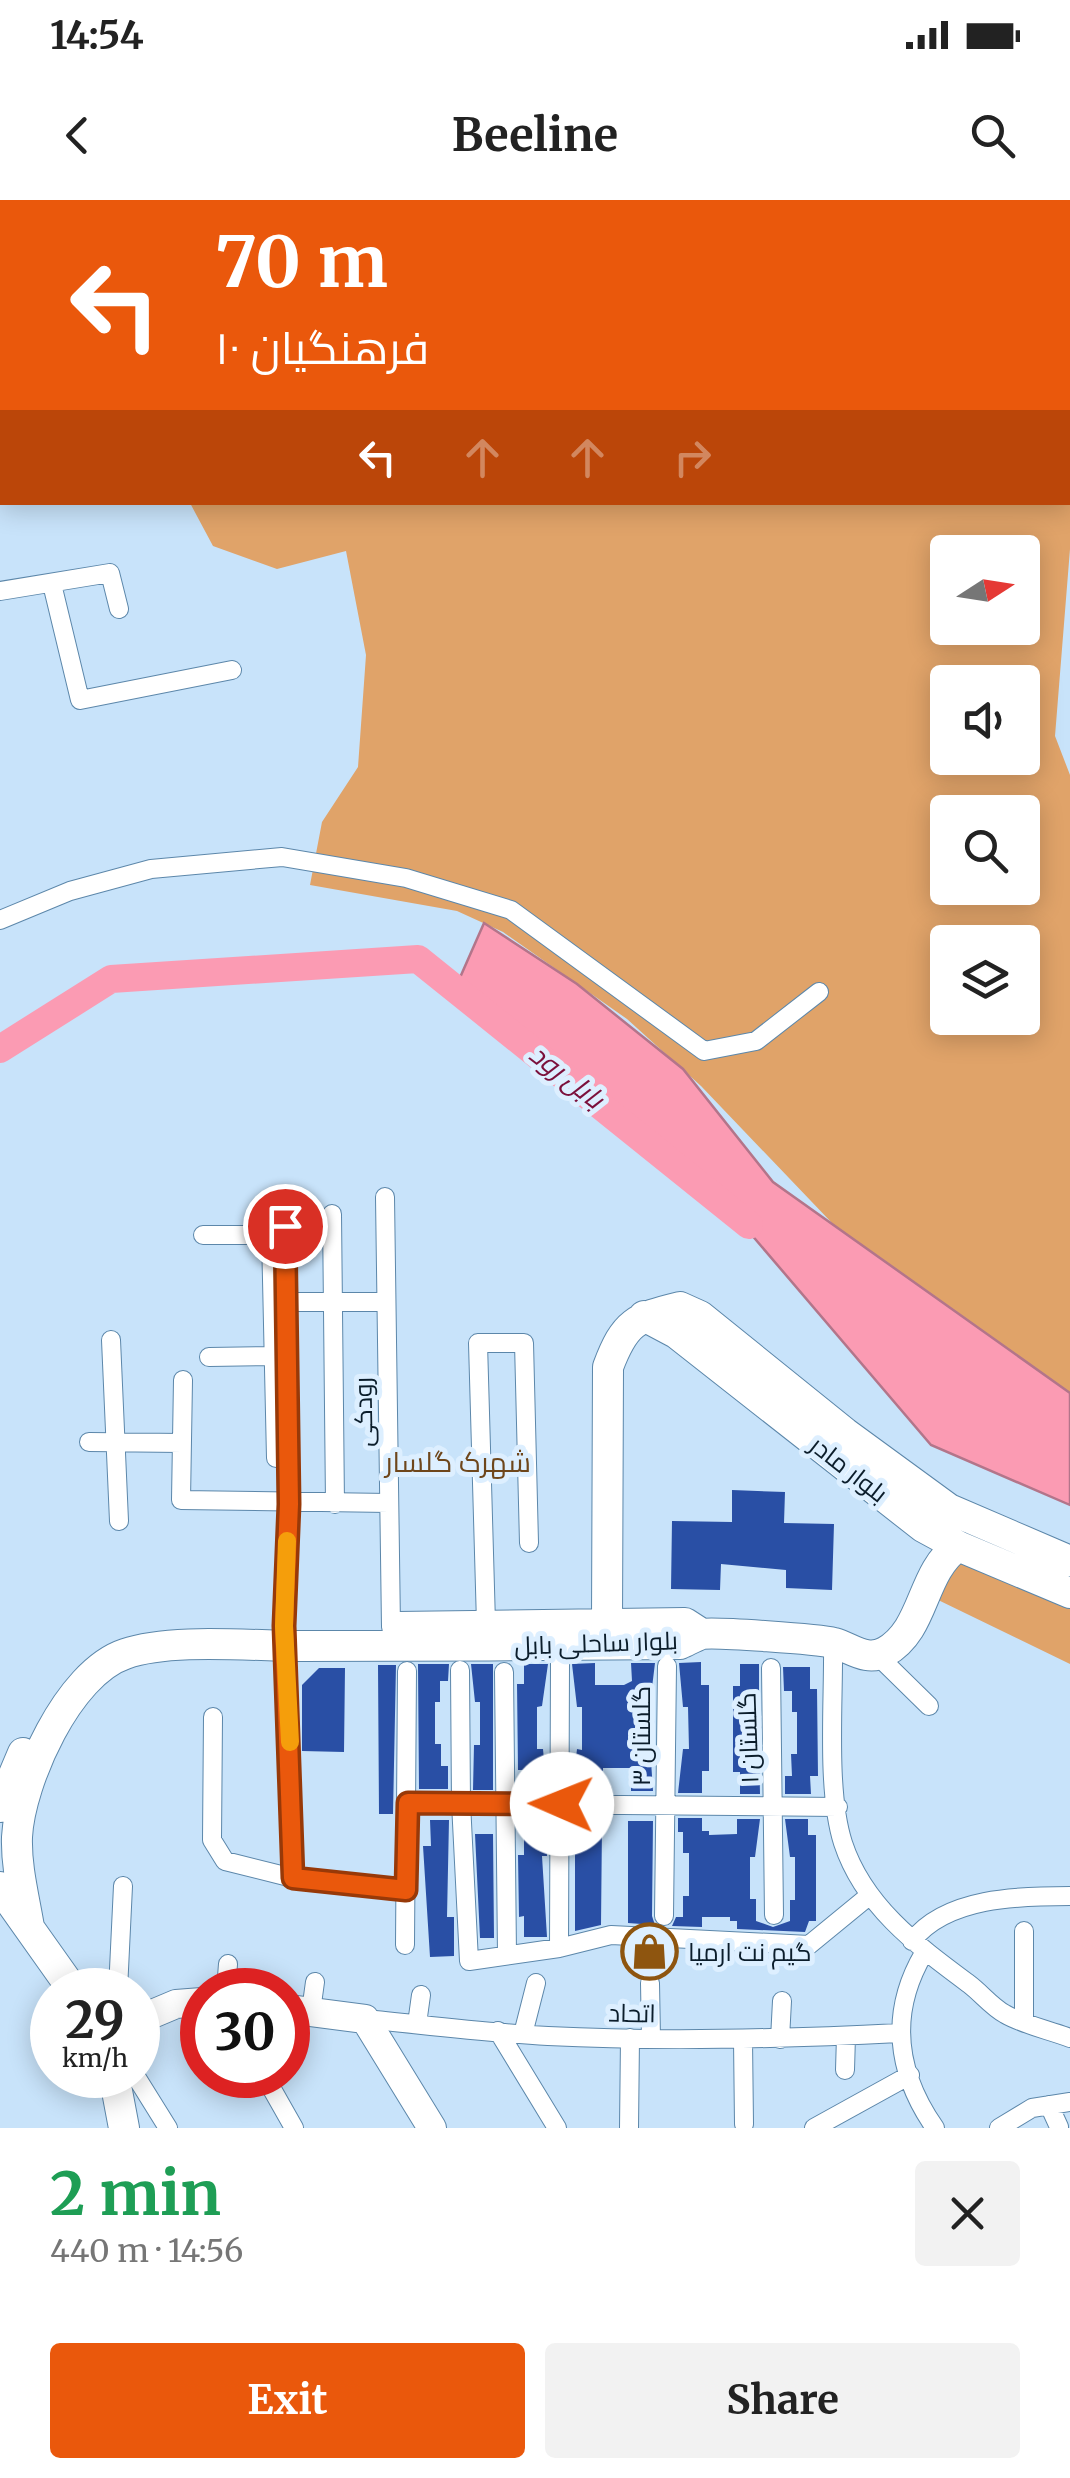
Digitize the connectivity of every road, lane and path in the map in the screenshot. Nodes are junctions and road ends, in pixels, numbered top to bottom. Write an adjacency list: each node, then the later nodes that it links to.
1 (52, 584): 2 (street); 3 (street); 4 (street)
2 (0, 591)
3 (119, 609)
4 (232, 670)
5 (0, 920): 6 (street)
6 (820, 992)
7 (385, 1197): 13 (street, رودکی)
8 (332, 1214): 12 (street)
9 (285, 1226): 11 (street)
10 (204, 1235): 17 (street)
11 (286, 1302): 12 (street); 23 (street)
12 (333, 1302): 13 (street); 24 (street)
13 (386, 1302): 22 (street, رودکی)
14 (644, 1316): 27 (main road, بلوار مادر); 28 (main road, بلوار مادر); 30 (main road)
15 (111, 1340): 20 (street)
16 (209, 1356): 17 (street)
17 (274, 1356): 23 (street)
18 (183, 1380): 21 (street)
19 (89, 1442): 20 (street)
20 (114, 1442): 21 (street); 25 (street)
21 (182, 1443): 23 (street)
22 (389, 1503): 24 (street); 32 (street, رودکی)
23 (289, 1504): 24 (street); 34 (street)
24 (335, 1504)
25 (119, 1521)
26 (529, 1543): 31 (street)
27 (958, 1546): 29 (main road, بلوار مادر); 36 (main road)
28 (1070, 1561)
29 (1070, 1593)
30 (607, 1622): 31 (main road, بلوار ساحلی بابل); 33 (main road, بلوار ساحلی بابل)
31 (486, 1623): 32 (main road, بلوار ساحلی بابل)
32 (391, 1627): 34 (main road, بلوار ساحلی بابل)
33 (702, 1634): 34 (main road, بلوار ساحلی بابل); 35 (main road)
34 (284, 1636): 52 (main road, بلوار ساحلی بابل); 53 (street)
35 (833, 1643): 36 (main road); 51 (street)
36 (877, 1655): 43 (street)
37 (560, 1662): 48 (street)
38 (666, 1666): 49 (street, گلستان ۳)
39 (771, 1668): 50 (street, گلستان ۱)
40 (460, 1670): 46 (street)
41 (407, 1671): 45 (street)
42 (504, 1672): 47 (street)
43 (929, 1706)
44 (213, 1717): 53 (street)
45 (408, 1803): 46 (street); 56 (street)
46 (461, 1804): 47 (street); 66 (street)
47 (507, 1804): 48 (street); 66 (street)
48 (562, 1804): 49 (street); 65 (street)
49 (666, 1806): 50 (street); 59 (street, گلستان ۳)
50 (775, 1806): 51 (street); 60 (street, گلستان ۱)
51 (838, 1807): 57 (street)
52 (6, 1821): 61 (main road, بلوار ساحلی بابل)
53 (293, 1878): 56 (street)
54 (123, 1886): 69 (street)
55 (0, 1887): 61 (main road, بلوار ساحلی بابل)
56 (406, 1890): 63 (street)
57 (870, 1895): 64 (street); 65 (street)
58 (1070, 1896): 64 (street)
59 (664, 1916)
60 (774, 1916)
61 (29, 1927): 68 (main road, بلوار ساحلی بابل)
62 (1024, 1931): 79 (street)
63 (405, 1945)
64 (918, 1947): 79 (street); 82 (street)
65 (559, 1948): 66 (street)
66 (507, 1956)
67 (228, 1964): 70 (street)
68 (58, 1968)
69 (119, 1968)
70 (228, 1968)
71 (316, 1982): 74 (street)
72 (536, 1983): 83 (street)
73 (650, 1983): 86 (street)
74 (310, 1992)
75 (422, 1994): 80 (street)
76 (782, 2001): 88 (street)
77 (310, 2012): 78 (main road)
78 (365, 2019): 80 (street, اتحاد); 103 (main road)
79 (1024, 2021): 87 (street)
80 (417, 2024): 81 (street, اتحاد)
81 (498, 2031): 83 (street, اتحاد); 104 (street)
82 (899, 2033): 84 (street, اتحاد); 91 (street)
83 (523, 2034): 85 (street, اتحاد)
84 (846, 2036): 88 (street, اتحاد); 90 (street)
85 (630, 2038): 86 (street, اتحاد); 97 (street)
86 (650, 2038): 89 (street, اتحاد)
87 (1070, 2038)
88 (780, 2039): 89 (street, اتحاد)
89 (743, 2040): 98 (street)
90 (845, 2070)
91 (910, 2075): 105 (street); 106 (street)
92 (118, 2098): 100 (main road)
93 (149, 2098): 101 (street)
94 (277, 2098): 102 (street)
95 (1070, 2102): 96 (street)
96 (1049, 2105): 99 (street); 107 (street)
97 (629, 2120)
98 (744, 2124)
99 (1059, 2127)
100 (124, 2128)
101 (168, 2128)
102 (294, 2128)
103 (432, 2128)
104 (558, 2128)
105 (814, 2128)
106 (935, 2128)
107 (999, 2128)

